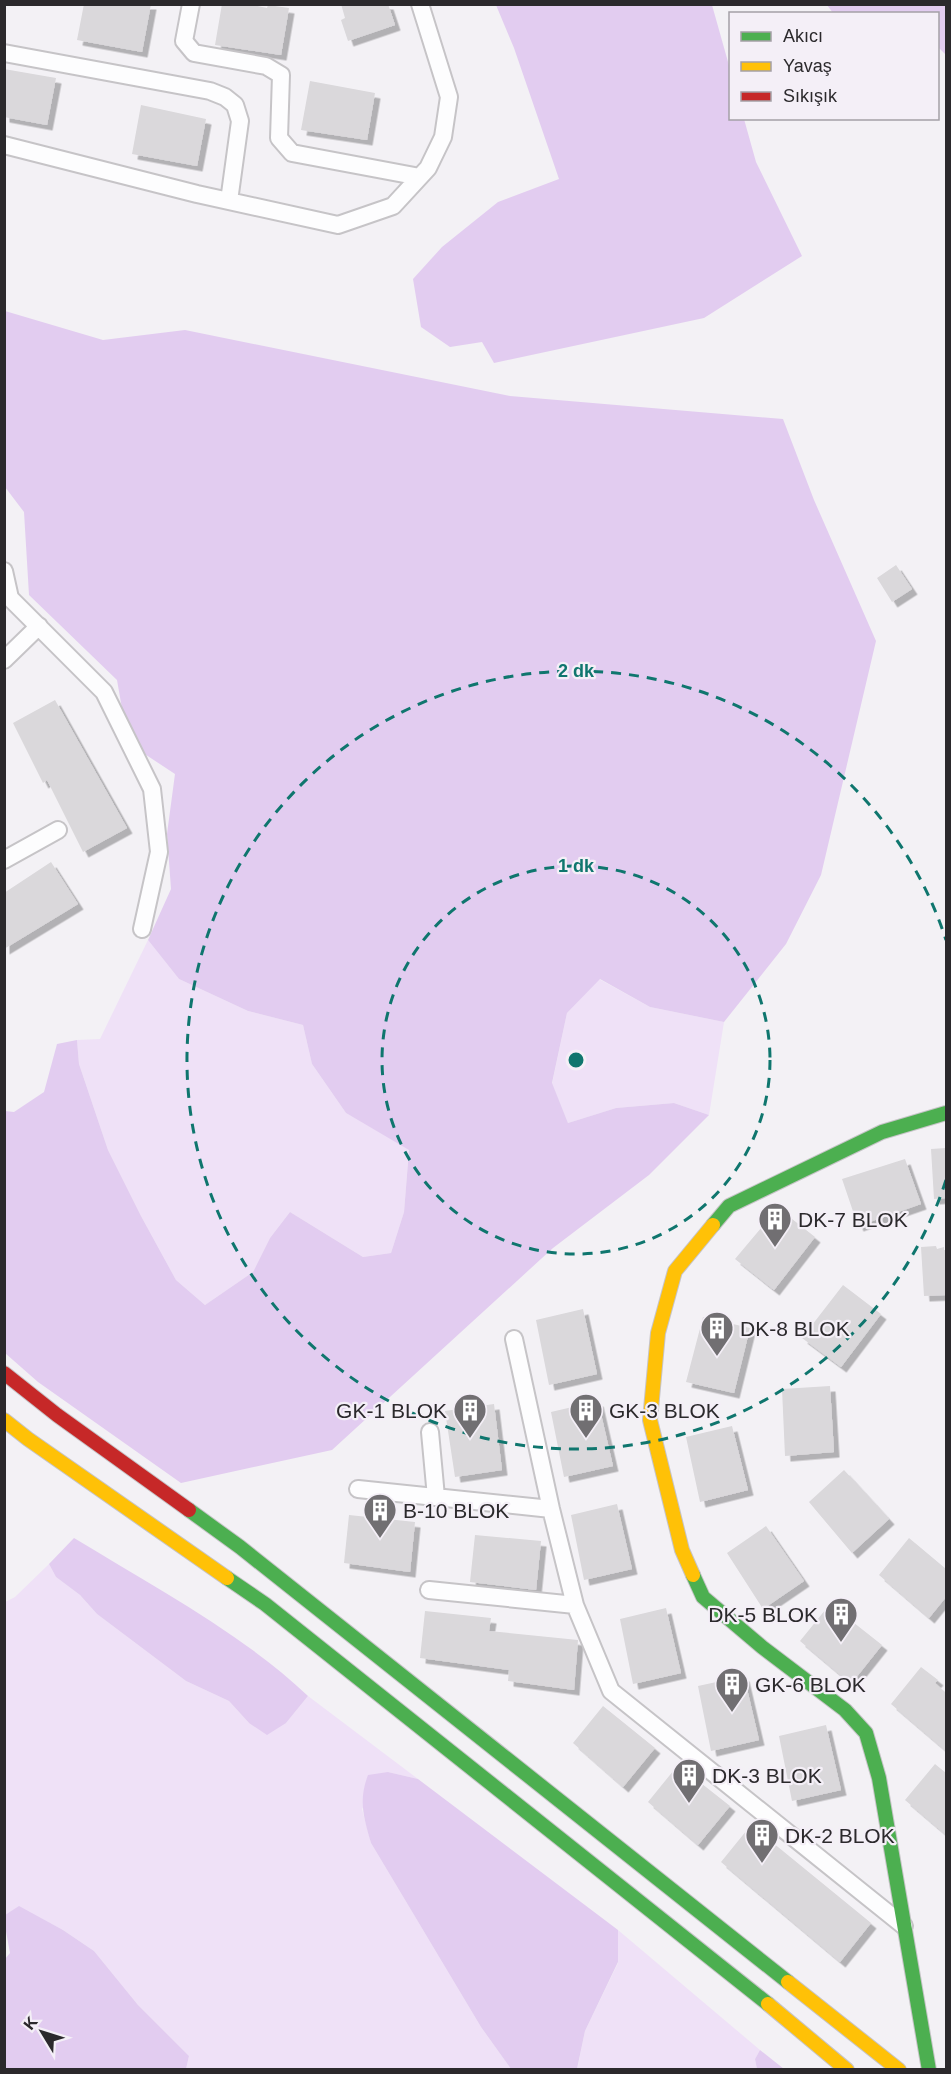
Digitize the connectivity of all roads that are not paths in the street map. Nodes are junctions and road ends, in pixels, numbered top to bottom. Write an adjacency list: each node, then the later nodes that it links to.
1 (190, 4): 5 (street)
2 (420, 4): 5 (street)
3 (4, 53): 6 (street)
4 (4, 146): 6 (street)
5 (420, 177): 6 (street)
6 (229, 201)
7 (4, 571): 8 (street)
8 (39, 627): 9 (street); 12 (street)
9 (4, 660)
10 (58, 830): 11 (street)
11 (4, 860)
12 (142, 929)
13 (946, 1113): 23 (street)
14 (514, 1339): 20 (street)
15 (4, 1373): 25 (street)
16 (4, 1420): 24 (street)
17 (430, 1432): 19 (street)
18 (358, 1489): 19 (street)
19 (436, 1497): 20 (street)
20 (550, 1509): 22 (street)
21 (429, 1590): 22 (street)
22 (575, 1605): 23 (street)
23 (904, 1926): 26 (street)
24 (847, 2070)
25 (899, 2070)
26 (929, 2070)

